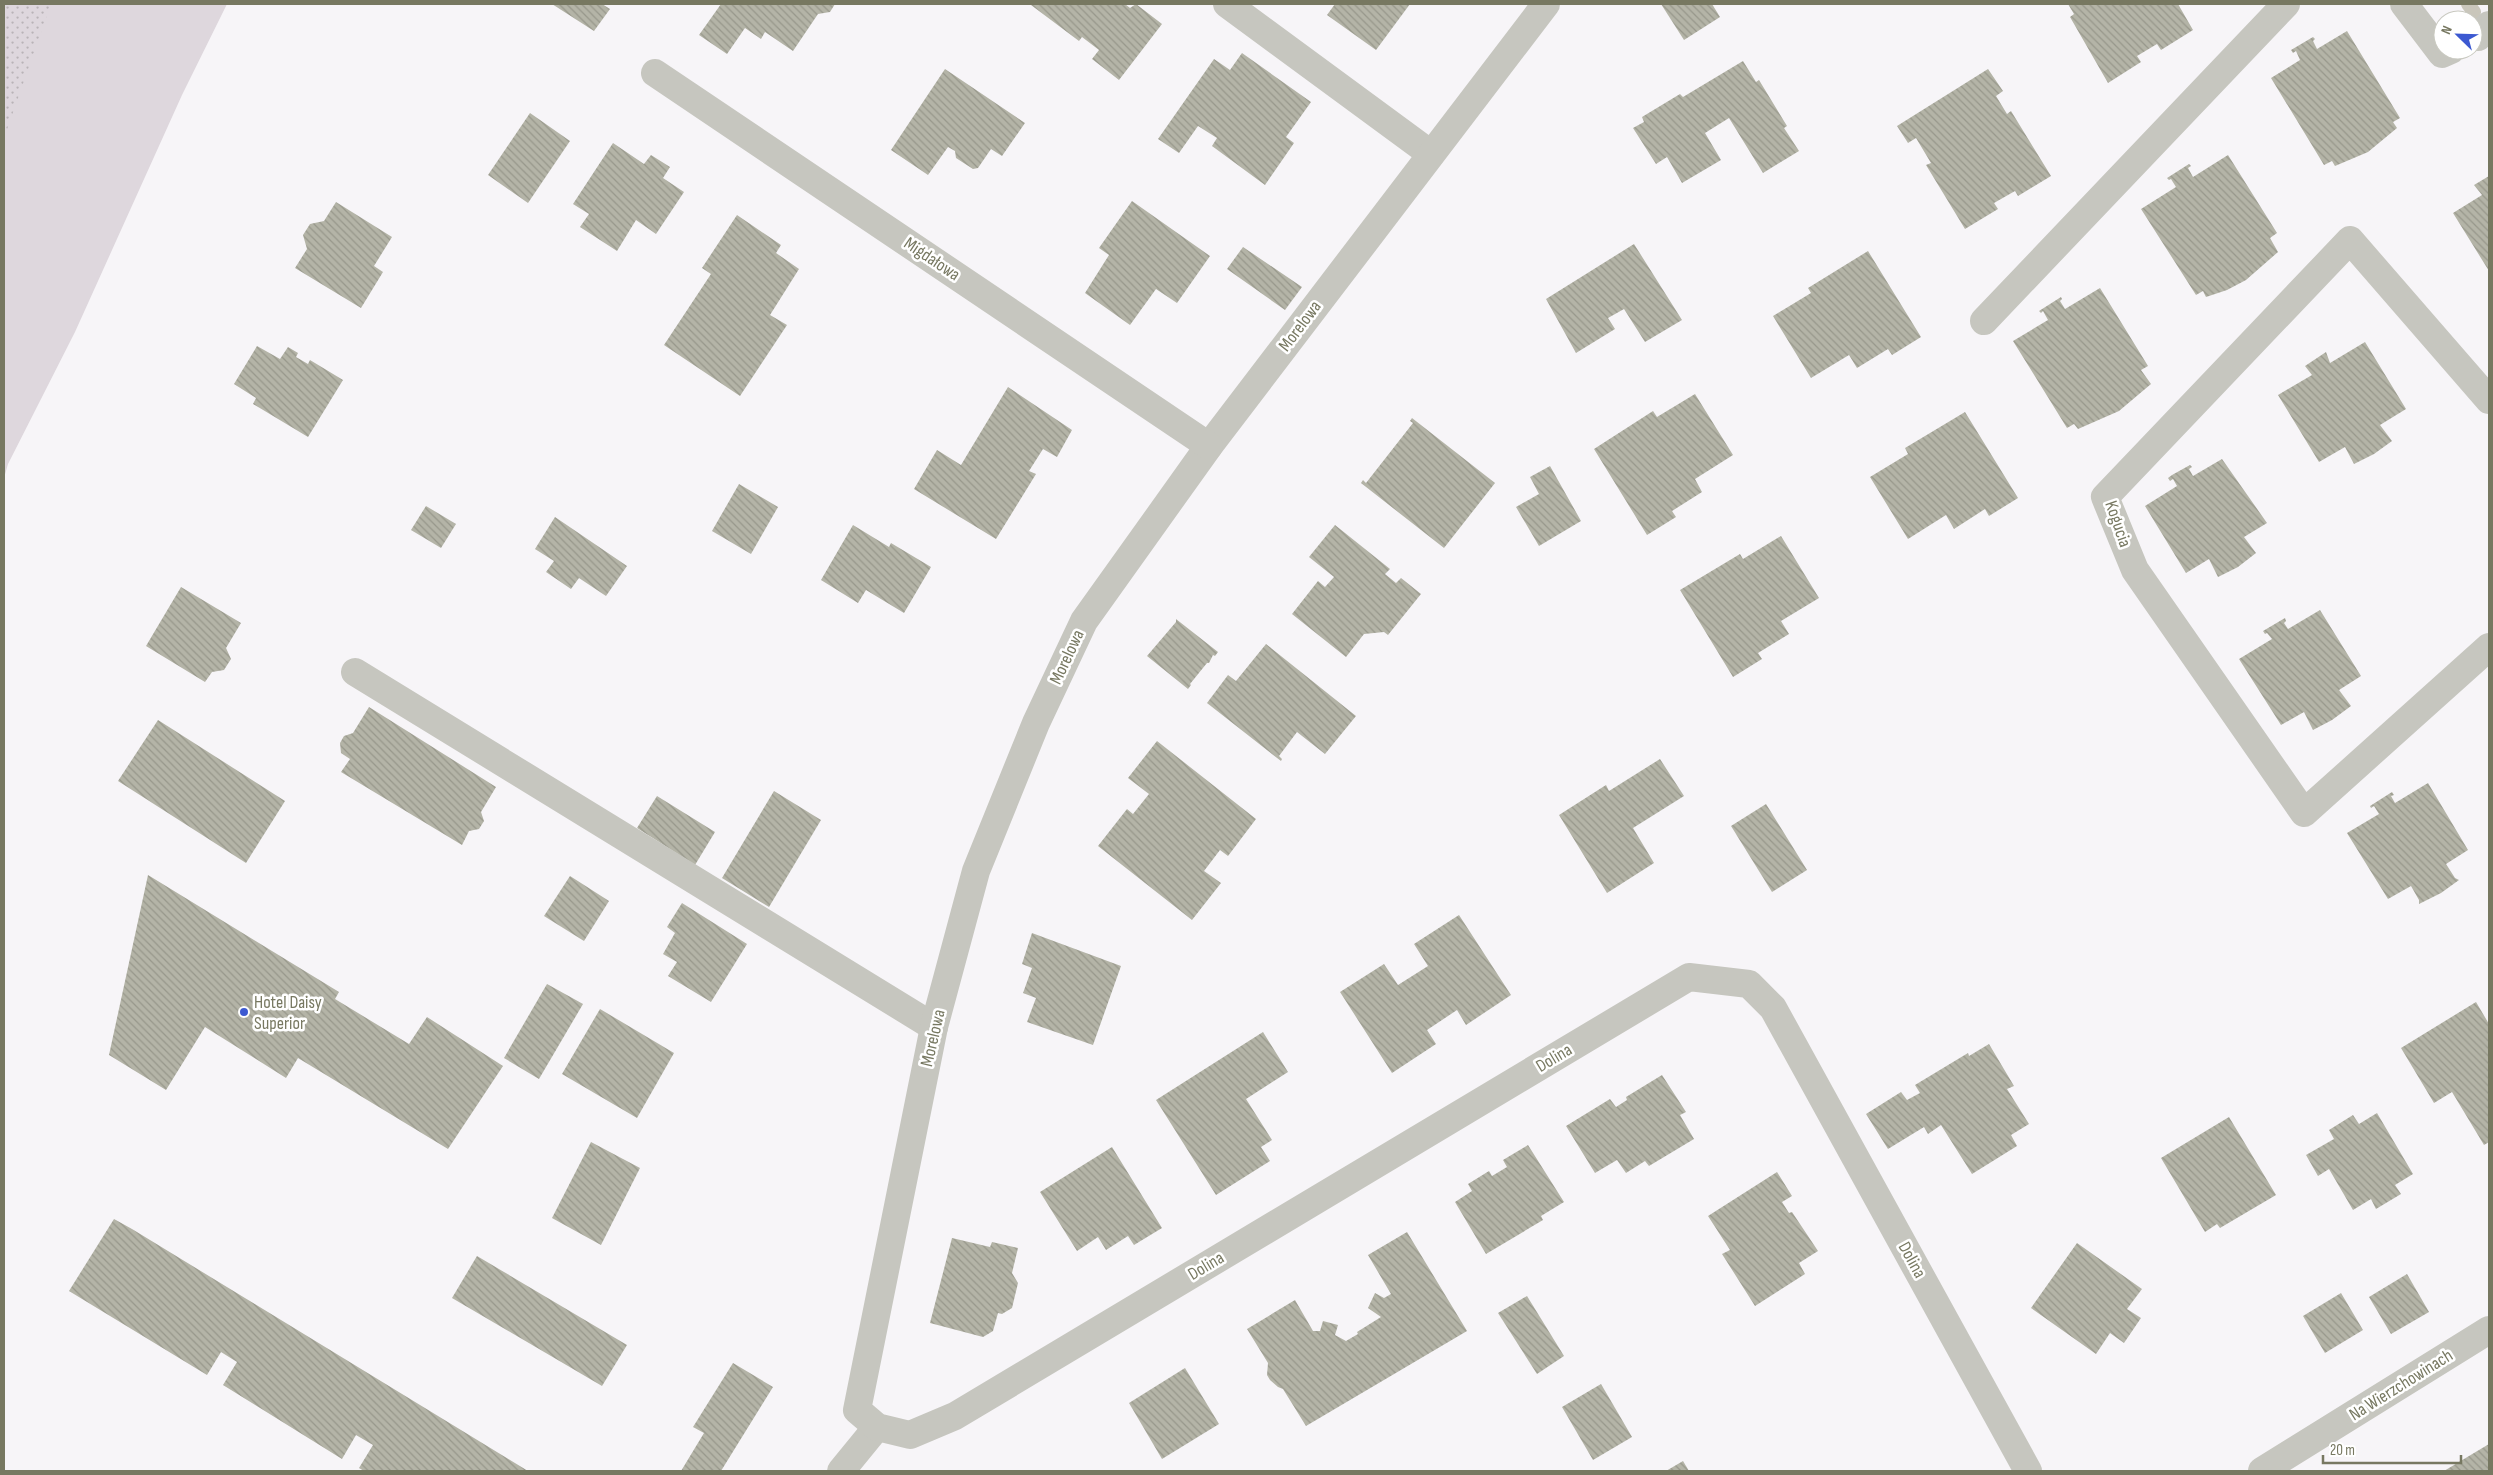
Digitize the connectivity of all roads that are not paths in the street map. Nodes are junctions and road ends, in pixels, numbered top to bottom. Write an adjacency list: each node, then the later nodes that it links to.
1 (1226, 4): 7 (street)
2 (1546, 4): 7 (street, Morelowa)
3 (2286, 4): 8 (street)
4 (2404, 4): 5 (street)
5 (2433, 42)
6 (655, 73): 10 (street, Migdałowa)
7 (1431, 154): 10 (street, Morelowa)
8 (1984, 321)
9 (2489, 400): 11 (street, Kogucia)
10 (1209, 446): 13 (street, Morelowa)
11 (2489, 647)
12 (355, 672): 13 (street)
13 (934, 1028): 15 (street, Morelowa)
14 (2489, 1330): 18 (street, Na Wierzchowinach)
15 (877, 1427): 16 (street); 17 (street, Dolina)
16 (841, 1471)
17 (2028, 1471)
18 (2262, 1471)

